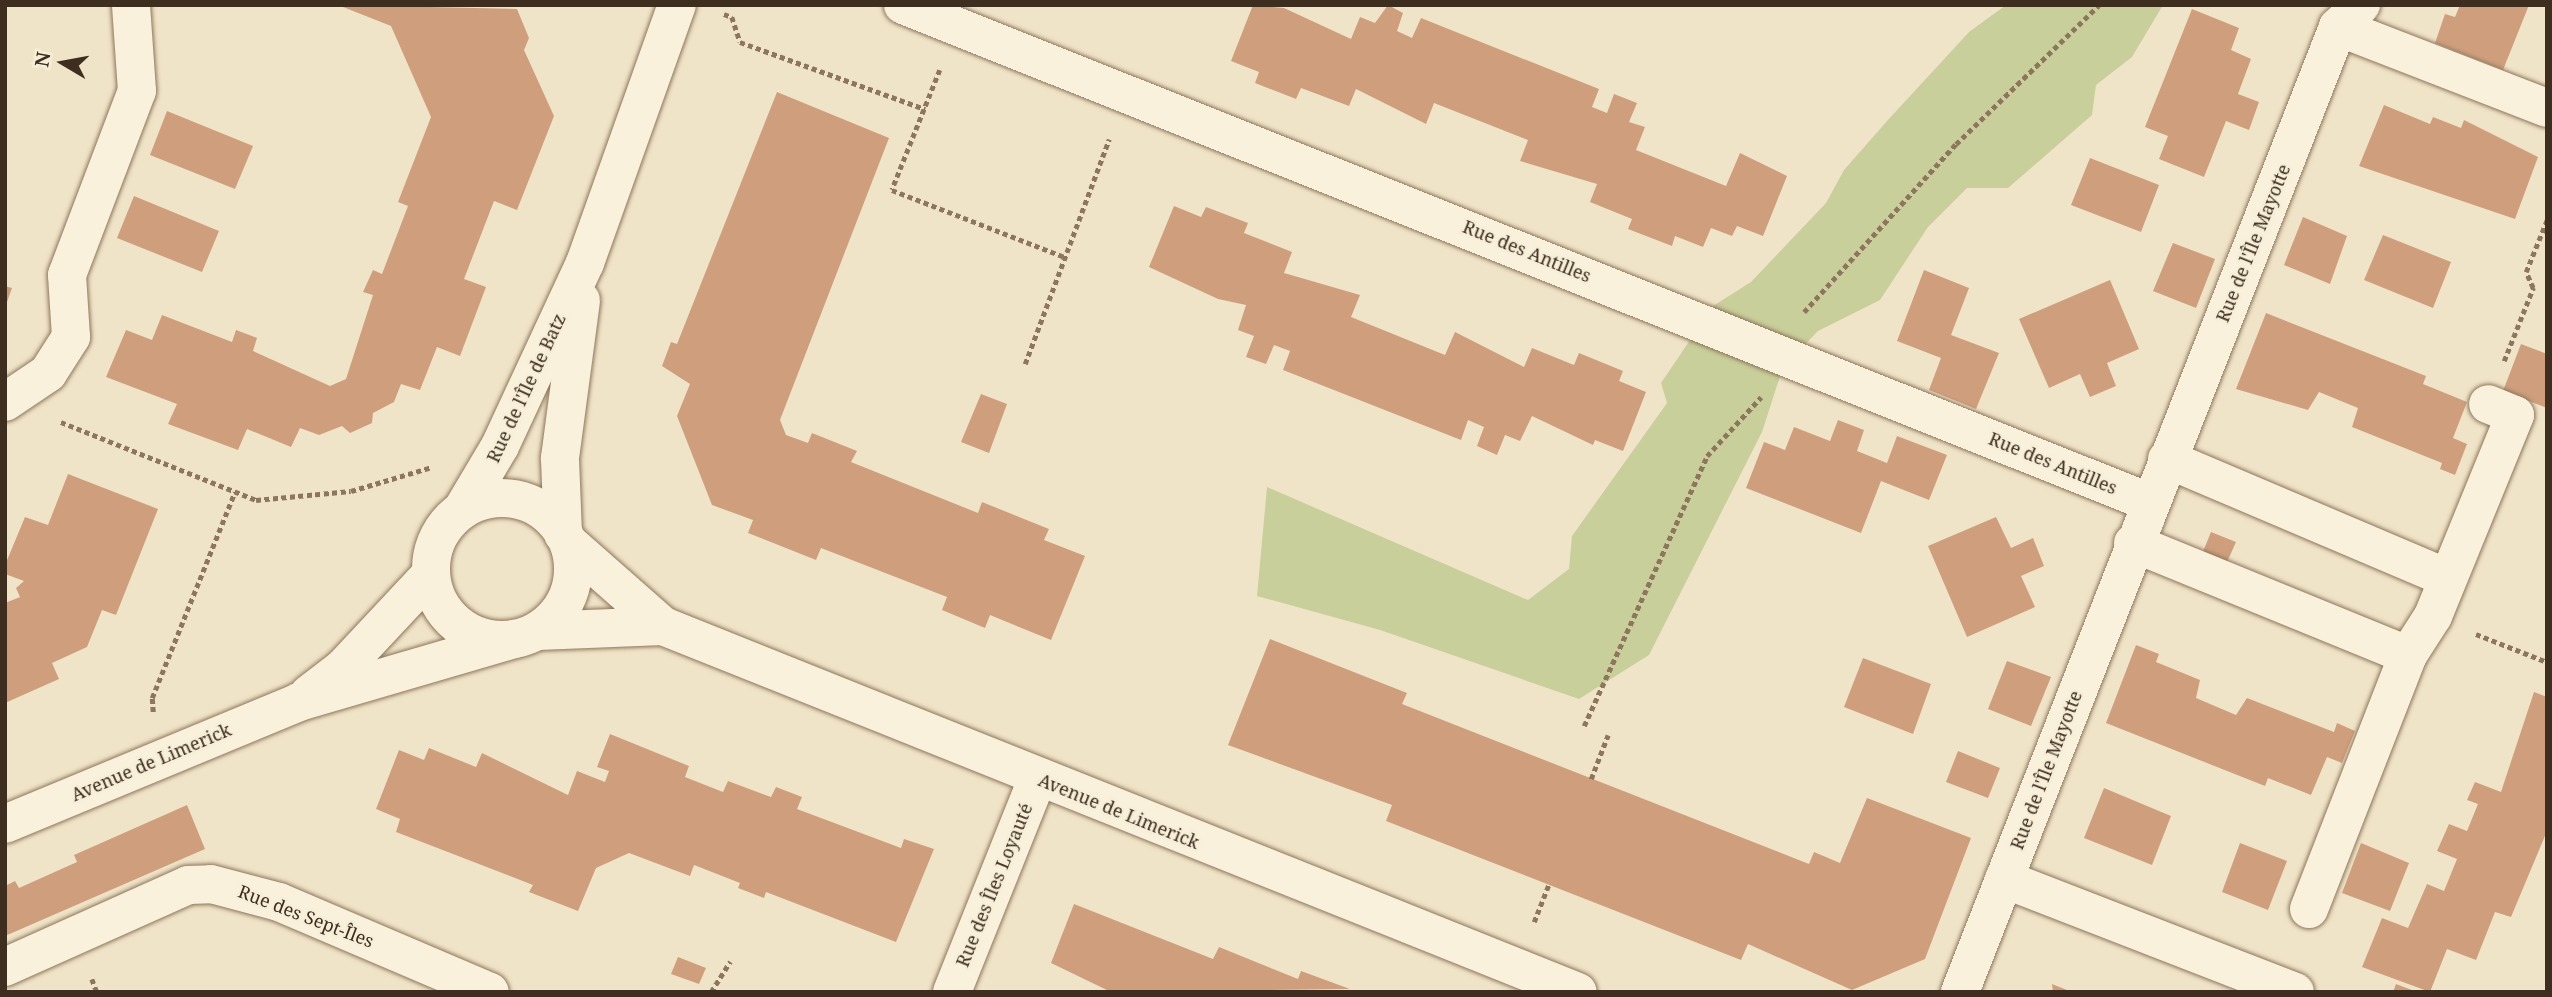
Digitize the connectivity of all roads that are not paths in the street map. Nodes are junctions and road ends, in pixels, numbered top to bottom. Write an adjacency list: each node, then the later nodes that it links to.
1 (131, 5): 7 (street)
2 (903, 5): 10 (street, Rue des Antilles)
3 (694, 7): 6 (street, Rue de l'Île de Batz)
4 (2342, 13): 5 (street, Rue de l'Île Mayotte); 9 (street, Rue de l'Île Mayotte)
5 (2547, 108)
6 (585, 263): 11 (street, Rue de l'Île de Batz); 12 (street, Rue de l'Île de Batz)
7 (7, 401)
8 (2488, 404): 15 (street)
9 (2167, 459): 10 (street, Rue de l'Île Mayotte); 15 (street)
10 (2149, 502): 13 (street, Rue de l'Île Mayotte)
11 (462, 510): 12 (street); 14 (street)
12 (567, 539): 16 (street, Avenue de Limerick); 17 (street)
13 (2133, 543): 18 (street); 22 (street, Rue de l'Île Mayotte)
14 (430, 575): 17 (street); 19 (street, Avenue de Limerick)
15 (2448, 578): 18 (street)
16 (663, 626): 17 (street, Avenue de Limerick); 20 (street, Avenue de Limerick)
17 (526, 635): 19 (street, Avenue de Limerick)
18 (2408, 654): 23 (street)
19 (299, 702): 21 (street, Avenue de Limerick)
20 (1037, 779): 25 (street, Avenue de Limerick); 27 (street, Rue des Îles Loyauté)
21 (5, 824)
22 (2004, 879): 29 (street, Rue de l'Île Mayotte); 30 (street)
23 (2309, 909)
24 (5, 967): 26 (street, Rue des Sept-Îles)
25 (1510, 979): 28 (street, Avenue de Limerick)
26 (490, 992)
27 (952, 992)
28 (1578, 992)
29 (1960, 992)
30 (2295, 992)

